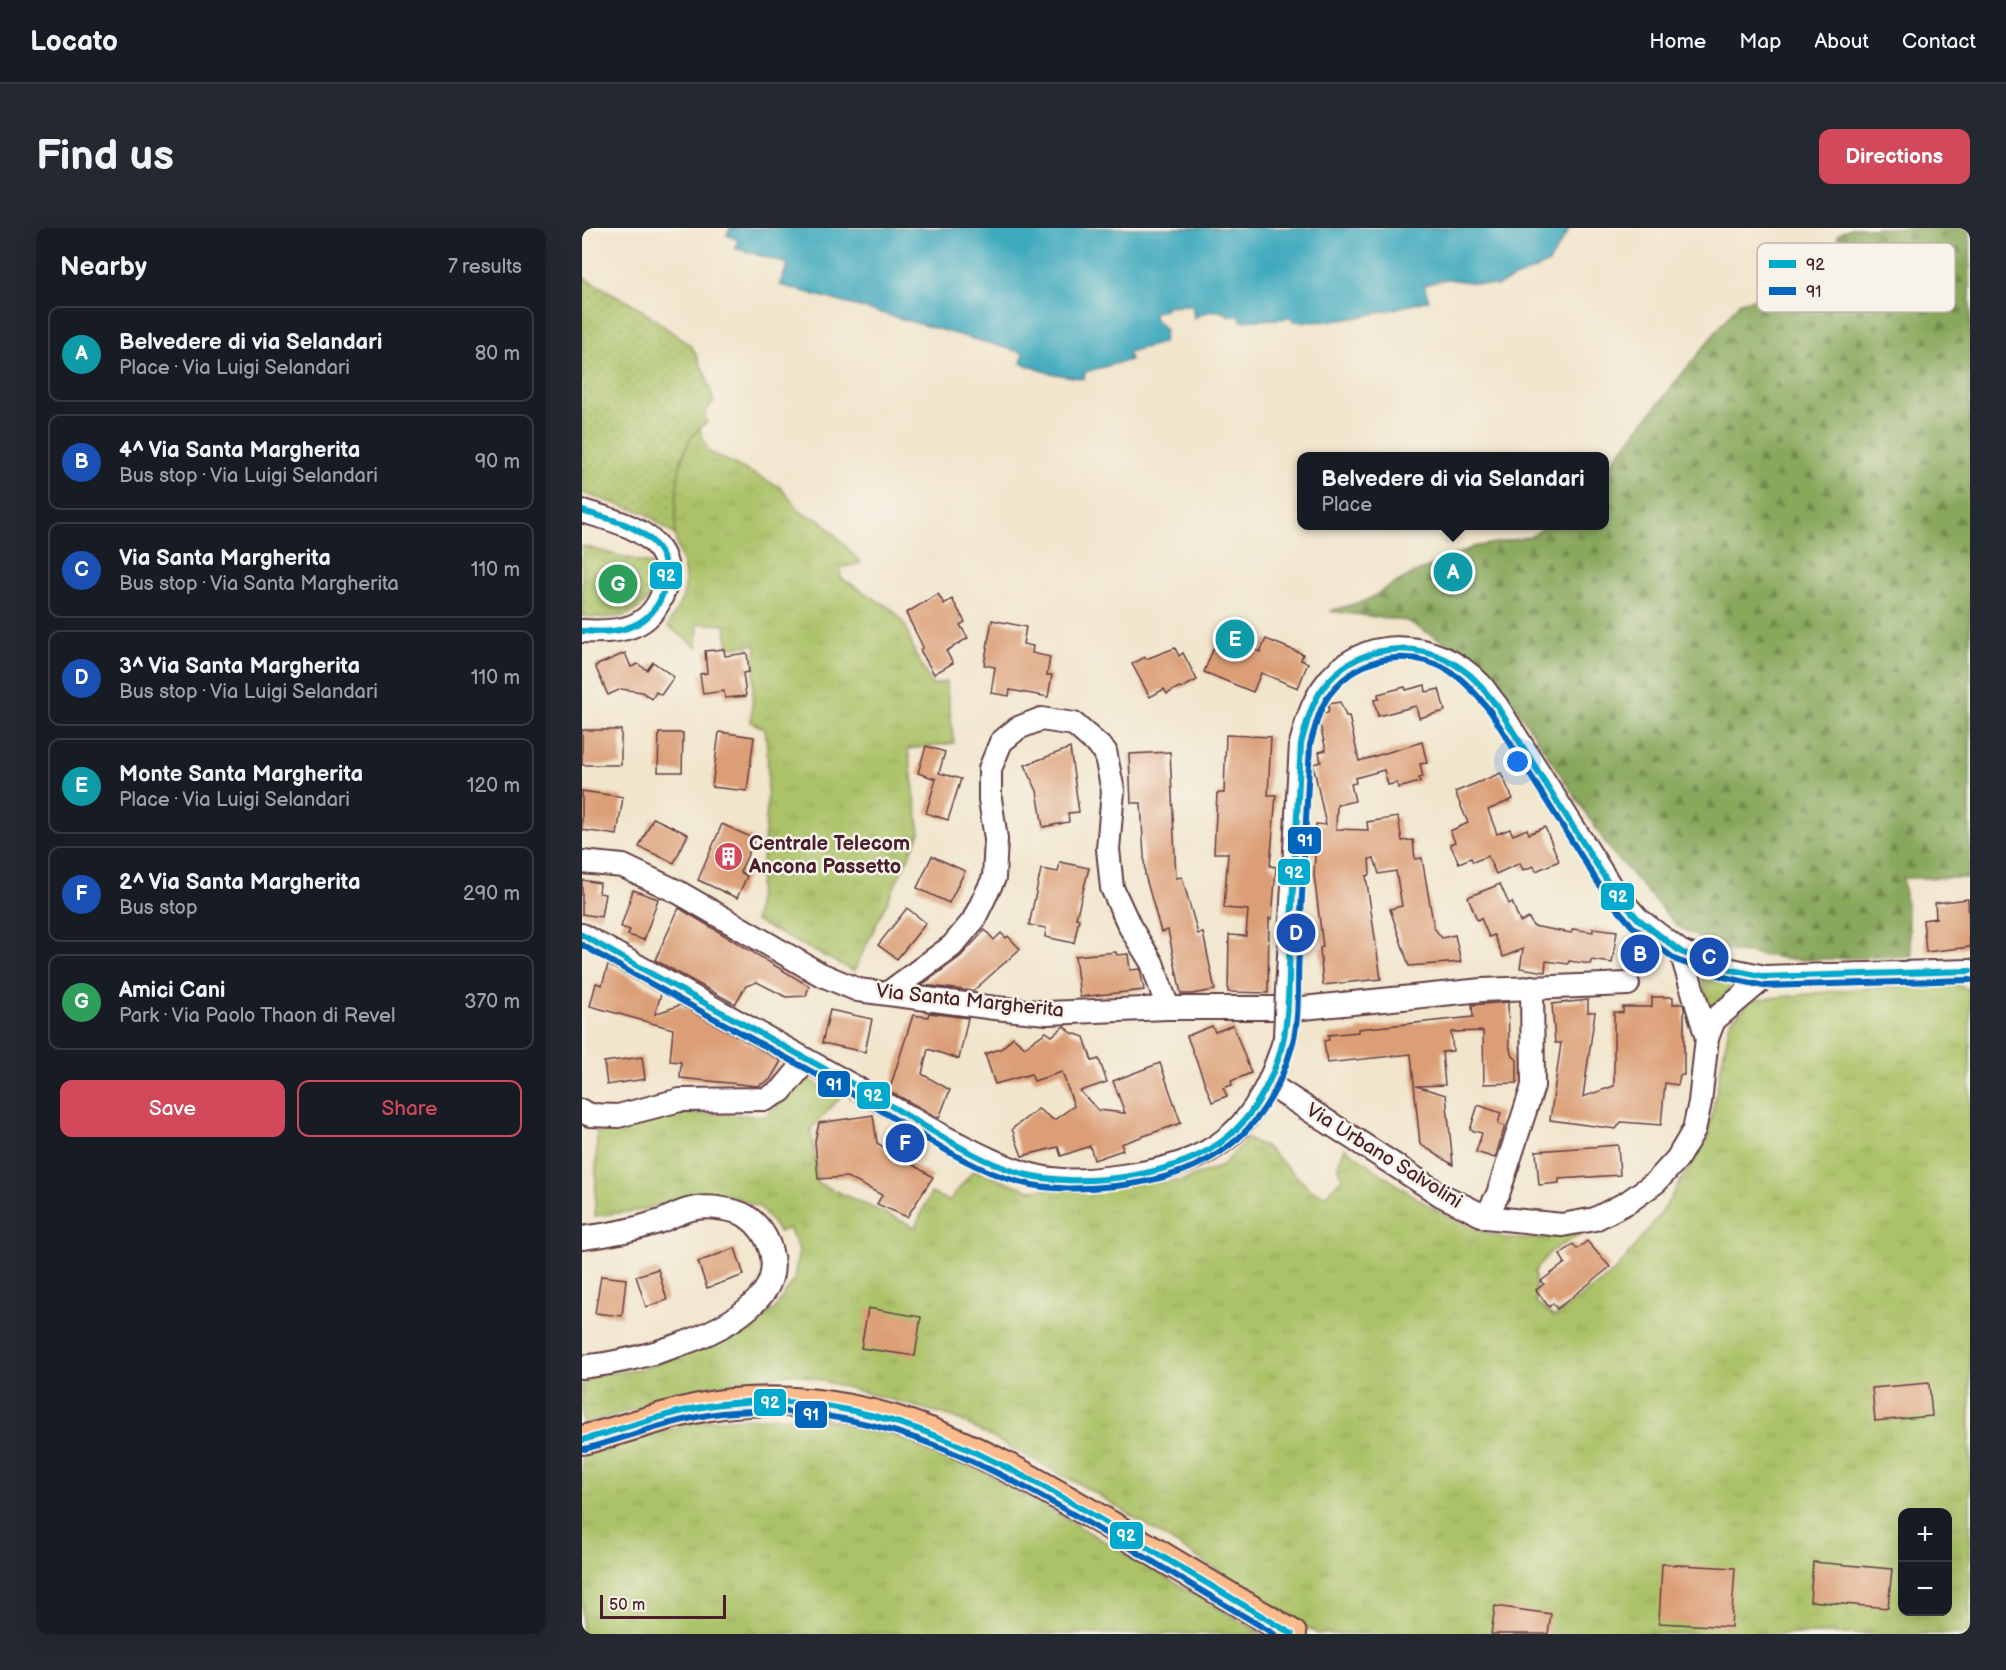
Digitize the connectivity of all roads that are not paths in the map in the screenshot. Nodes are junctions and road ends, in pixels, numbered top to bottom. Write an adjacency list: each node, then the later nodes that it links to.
1 (582, 511): 2 (street)
2 (582, 631)
3 (582, 862): 10 (street, Via Santa Margherita)
4 (582, 935): 13 (street)
5 (1681, 952): 7 (street); 12 (street, Via Urbano Salvolini); 14 (street, bridge)
6 (1970, 971): 7 (street)
7 (1765, 978): 12 (street, Via Urbano Salvolini)
8 (1628, 984): 9 (street, Via Santa Margherita)
9 (1532, 987): 11 (street, Via Santa Margherita); 16 (street)
10 (888, 993): 11 (street, Via Santa Margherita); 11 (street)
11 (1167, 1008)
12 (1707, 1038): 16 (street, Via Urbano Salvolini)
13 (806, 1061): 14 (street); 15 (street)
14 (1269, 1084): 16 (street, Via Urbano Salvolini)
15 (582, 1111)
16 (1486, 1217)
17 (582, 1238): 18 (street)
18 (582, 1367)
19 (582, 1440): 20 (main road)
20 (1292, 1634)

